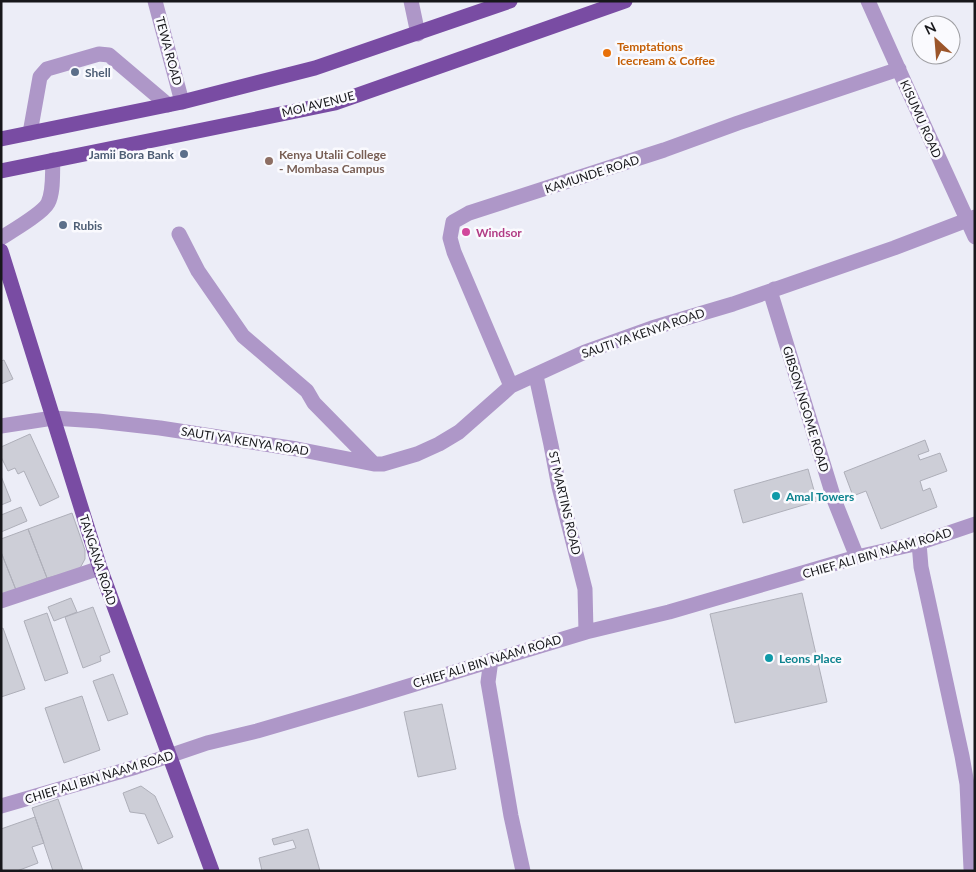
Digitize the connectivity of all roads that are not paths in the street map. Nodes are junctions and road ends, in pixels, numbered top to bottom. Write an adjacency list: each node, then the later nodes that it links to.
1 (155, 1): 8 (street, TEWA ROAD)
2 (411, 1): 6 (street)
3 (510, 1): 6 (main road)
4 (625, 1): 11 (main road, MOI AVENUE)
5 (868, 1): 7 (street, KISUMU ROAD)
6 (418, 34): 8 (main road)
7 (898, 69): 13 (street, KISUMU ROAD); 21 (street, KAMUNDE ROAD)
8 (175, 103): 9 (main road); 9 (street)
9 (30, 133): 10 (main road)
10 (1, 139)
11 (53, 160): 12 (main road, MOI AVENUE); 16 (street)
12 (1, 171)
13 (971, 219): 15 (street, KISUMU ROAD); 19 (street, SAUTI YA KENYA ROAD)
14 (179, 234): 24 (street)
15 (975, 237)
16 (1, 238)
17 (1, 251): 18 (main road, TANGANA ROAD)
18 (6, 278): 22 (main road, TANGANA ROAD)
19 (774, 289): 20 (street, SAUTI YA KENYA ROAD); 27 (street, GIBSON NGOME ROAD)
20 (536, 376): 21 (street, SAUTI YA KENYA ROAD); 30 (street, ST MARTINS ROAD)
21 (510, 386): 24 (street, SAUTI YA KENYA ROAD)
22 (53, 418): 23 (street, SAUTI YA KENYA ROAD); 24 (street, SAUTI YA KENYA ROAD); 28 (main road, TANGANA ROAD)
23 (1, 426)
24 (374, 464)
25 (975, 524): 26 (street, CHIEF ALI BIN NAAM ROAD)
26 (919, 543): 27 (street, CHIEF ALI BIN NAAM ROAD); 35 (street)
27 (857, 557): 30 (street, CHIEF ALI BIN NAAM ROAD)
28 (100, 568): 29 (street); 32 (main road, TANGANA ROAD)
29 (1, 601)
30 (586, 632): 31 (street, CHIEF ALI BIN NAAM ROAD)
31 (491, 660): 32 (street, CHIEF ALI BIN NAAM ROAD); 36 (street)
32 (168, 756): 33 (street, CHIEF ALI BIN NAAM ROAD); 34 (main road, TANGANA ROAD)
33 (1, 806)
34 (210, 869)
35 (969, 869)
36 (523, 871)

